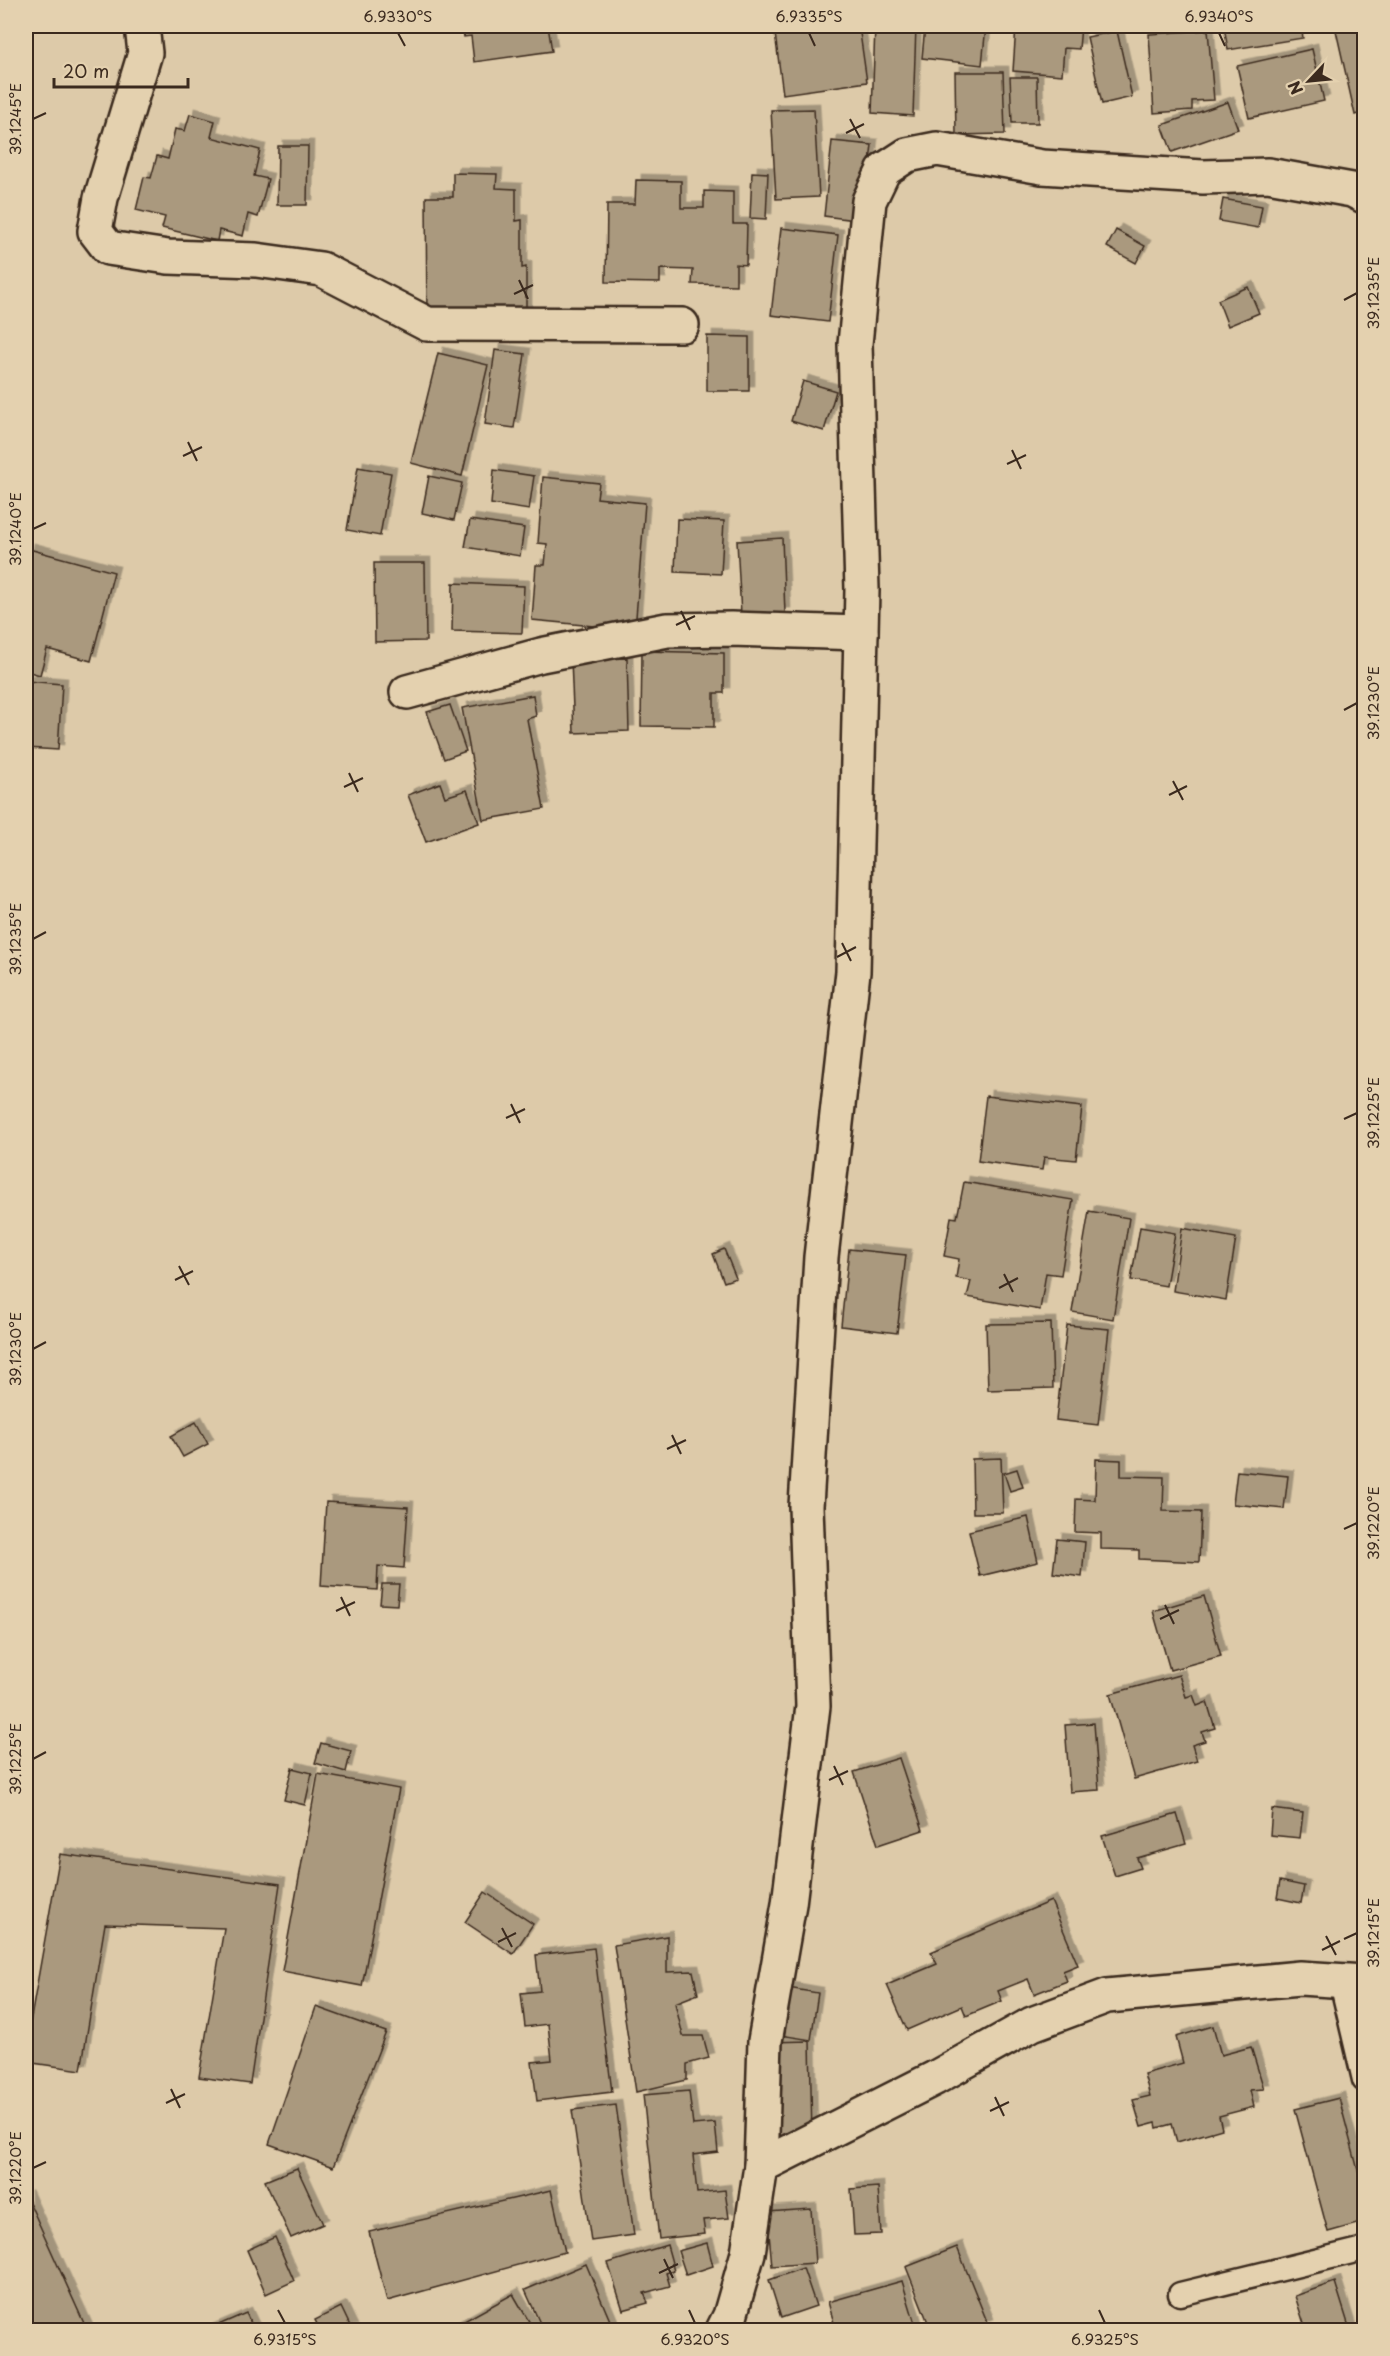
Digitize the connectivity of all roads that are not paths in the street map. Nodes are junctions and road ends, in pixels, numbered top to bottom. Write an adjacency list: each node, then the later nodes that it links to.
1 (142, 26): 3 (street)
2 (1365, 196): 4 (street)
3 (682, 325)
4 (861, 633): 5 (street); 8 (street)
5 (407, 692)
6 (1353, 1982): 7 (lane); 8 (street)
7 (1365, 2080)
8 (761, 2166): 11 (street)
9 (1365, 2249): 10 (lane)
10 (1180, 2294)
11 (723, 2331)

